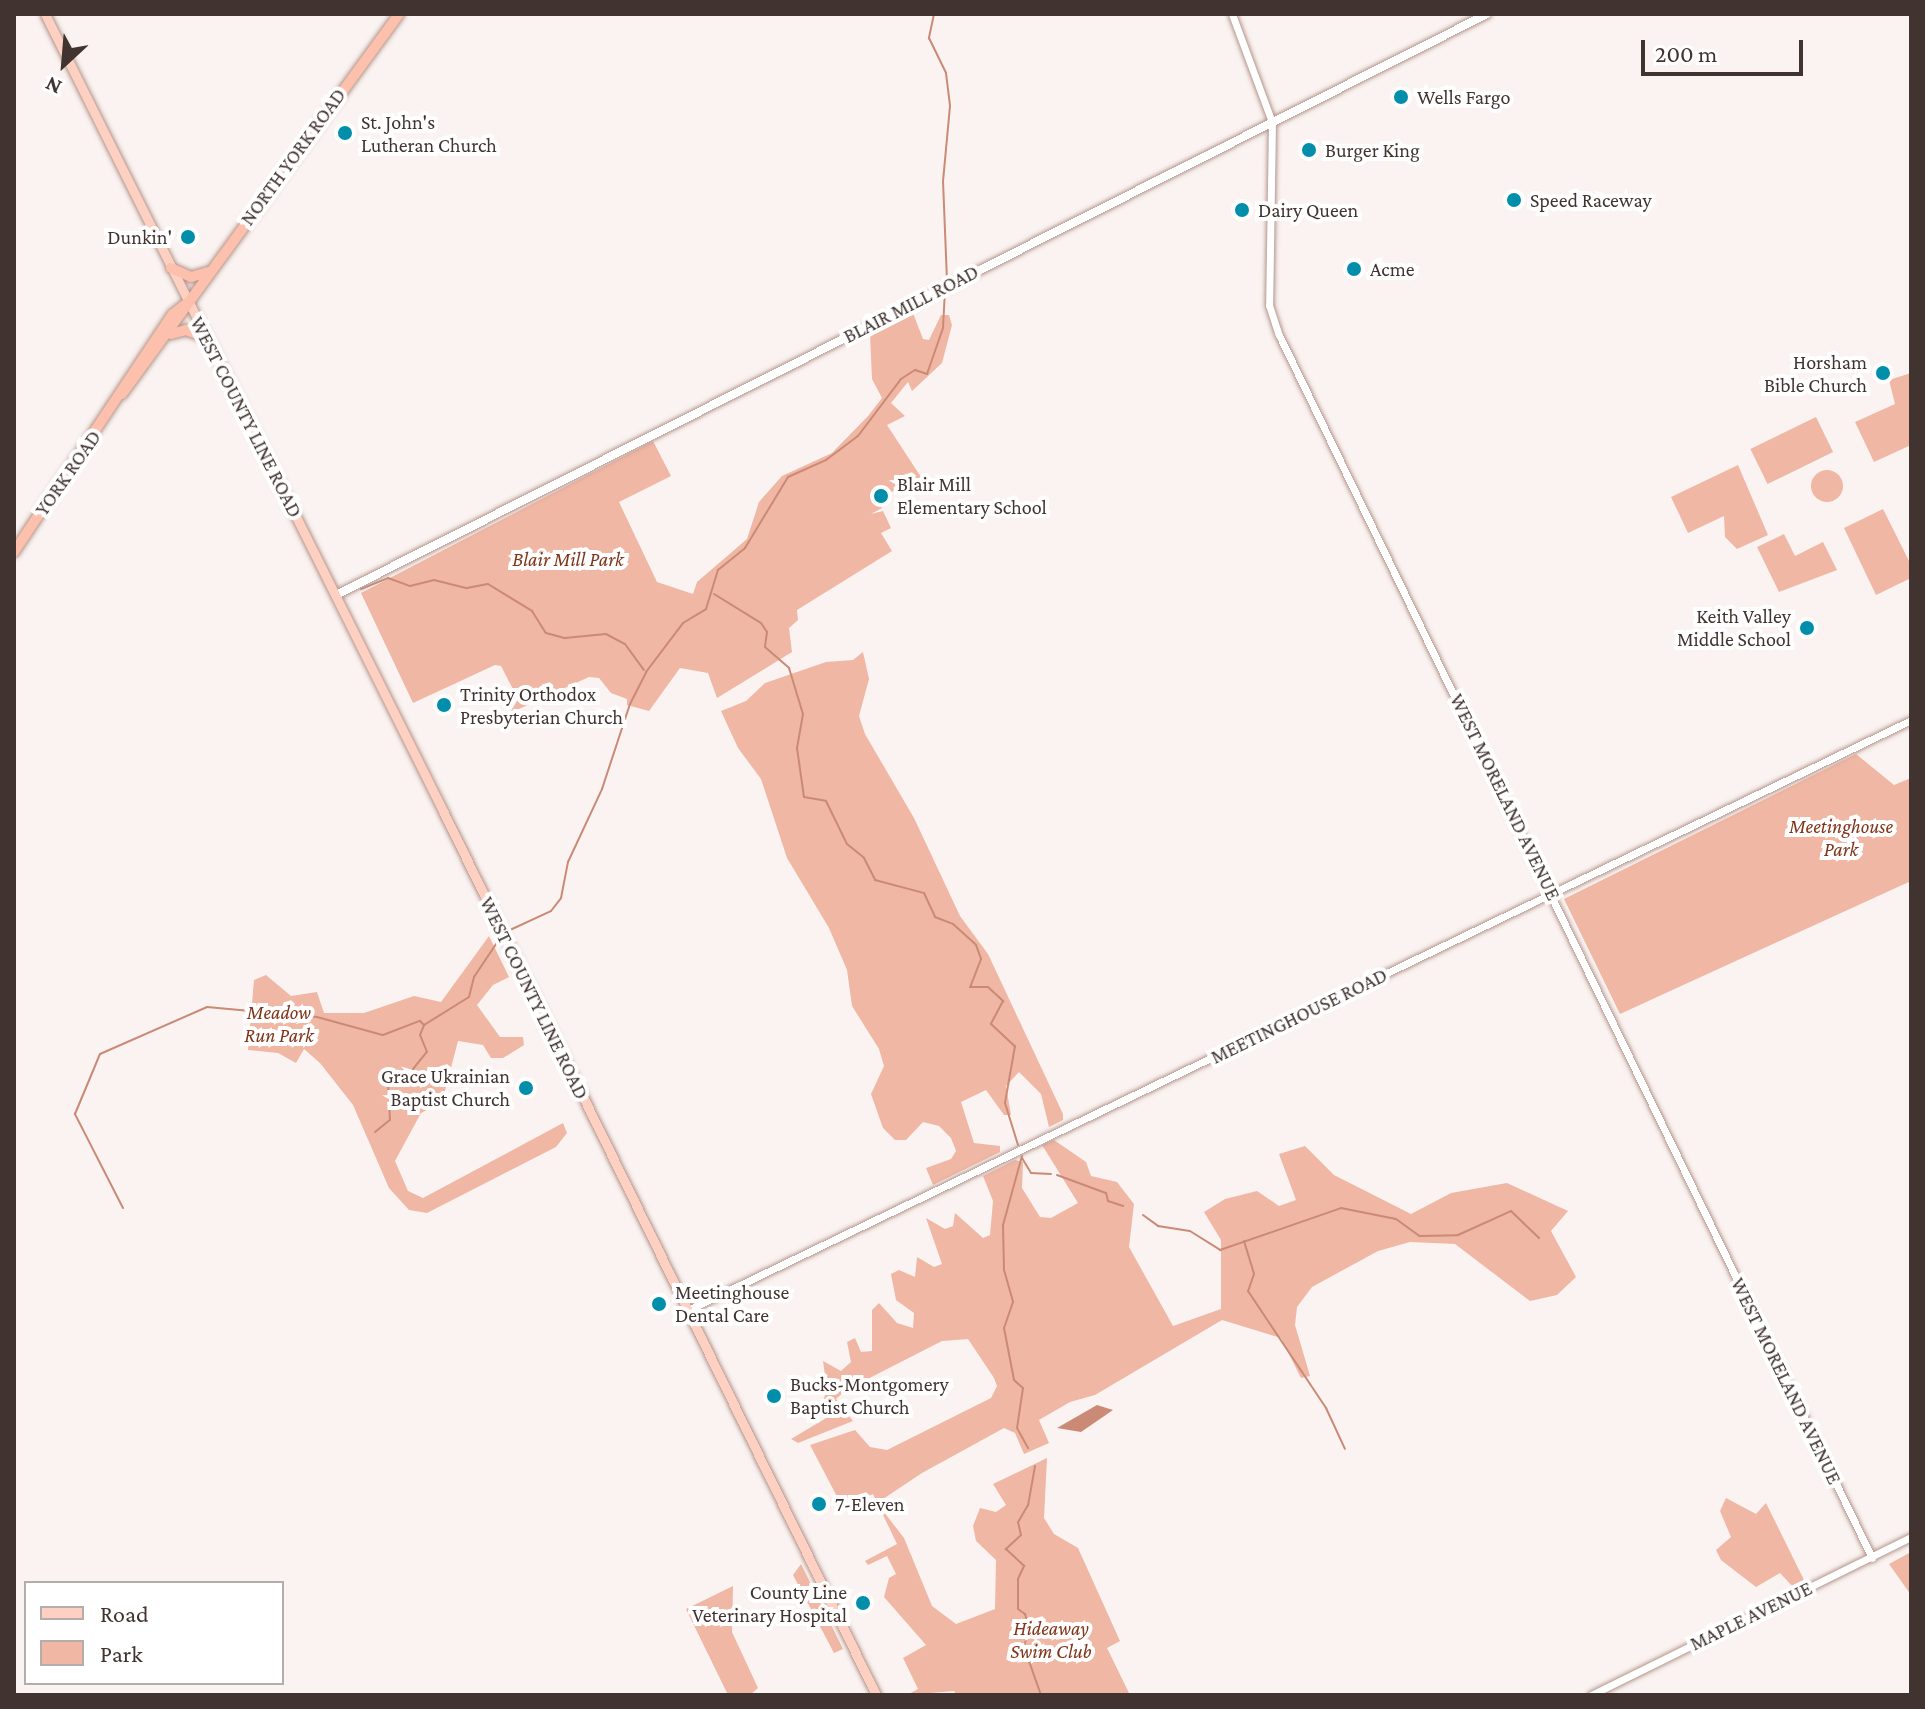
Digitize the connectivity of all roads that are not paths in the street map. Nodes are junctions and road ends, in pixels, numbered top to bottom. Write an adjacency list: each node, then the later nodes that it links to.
1 (45, 14): 6 (main road, WEST COUNTY LINE ROAD)
2 (399, 14): 7 (highway, NORTH YORK ROAD)
3 (1232, 14): 5 (street, WEST MORELAND AVENUE)
4 (1487, 14): 5 (main road, BLAIR MILL ROAD)
5 (1272, 122): 13 (main road, BLAIR MILL ROAD); 15 (street, WEST MORELAND AVENUE)
6 (171, 268): 7 (highway); 8 (main road, WEST COUNTY LINE ROAD)
7 (210, 271): 8 (highway, NORTH YORK ROAD)
8 (189, 302): 9 (main road, WEST COUNTY LINE ROAD); 10 (highway, YORK ROAD); 11 (highway, YORK ROAD)
9 (205, 337): 10 (highway); 13 (main road, WEST COUNTY LINE ROAD)
10 (166, 338): 11 (highway, YORK ROAD)
11 (122, 394): 12 (highway, YORK ROAD)
12 (14, 552)
13 (336, 595): 16 (main road, WEST COUNTY LINE ROAD)
14 (1911, 720): 15 (street, MEETINGHOUSE ROAD)
15 (1552, 893): 16 (street, MEETINGHOUSE ROAD); 18 (street, WEST MORELAND AVENUE)
16 (686, 1311): 19 (main road, WEST COUNTY LINE ROAD)
17 (1911, 1537): 18 (street, MAPLE AVENUE)
18 (1872, 1558): 20 (street, MAPLE AVENUE)
19 (876, 1695)
20 (1591, 1695)

